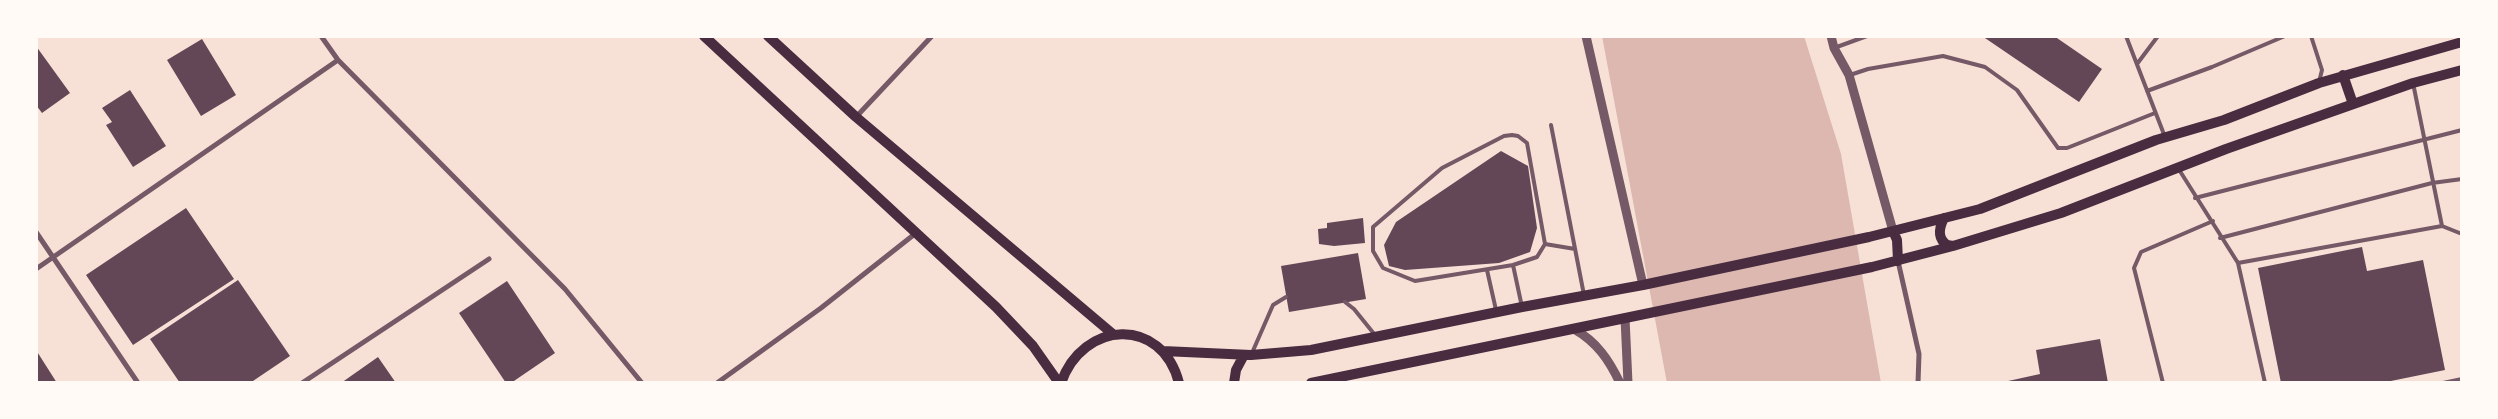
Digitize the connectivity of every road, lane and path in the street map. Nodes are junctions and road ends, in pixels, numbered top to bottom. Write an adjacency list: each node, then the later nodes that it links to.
1 (321, 36): 14 (street)
2 (704, 36): 38 (main road)
3 (768, 36): 24 (main road)
4 (932, 36): 24 (street)
5 (1586, 36): 51 (street)
6 (1831, 36): 13 (street)
7 (1867, 36): 13 (lane)
8 (2126, 36): 15 (lane)
9 (2158, 36): 15 (lane)
10 (2285, 36): 21 (lane)
11 (2311, 36): 19 (lane)
12 (2462, 42): 17 (main road)
13 (1834, 48): 18 (street)
14 (338, 60): 44 (street); 67 (street)
15 (2137, 64): 21 (lane)
16 (2462, 70): 20 (main road)
17 (2343, 75): 19 (main road); 22 (main road)
18 (1849, 76): 23 (lane); 36 (street)
19 (2319, 83): 27 (main road)
20 (2414, 84): 22 (main road); 28 (lane)
21 (2147, 90): 23 (lane)
22 (2353, 104): 29 (main road)
23 (2155, 113): 27 (lane)
24 (856, 117): 59 (main road)
25 (1551, 125): 43 (lane)
26 (2462, 130): 28 (lane)
27 (2165, 137): 33 (main road)
28 (2426, 138): 31 (lane); 32 (lane)
29 (2178, 168): 32 (lane); 42 (main road)
30 (2462, 179): 31 (lane)
31 (2432, 183): 35 (lane); 40 (lane)
32 (2195, 198): 34 (lane)
33 (1944, 218): 36 (main road); 42 (main road)
34 (2213, 221): 40 (lane); 76 (lane)
35 (2442, 226): 39 (lane); 47 (lane)
36 (1894, 231): 46 (main road); 51 (main road)
37 (36, 232): 44 (street)
38 (917, 232): 68 (street); 69 (main road)
39 (2462, 234)
40 (2220, 238): 47 (lane)
41 (1545, 244): 43 (lane); 48 (lane); 50 (lane)
42 (1954, 246): 46 (main road)
43 (1575, 249): 52 (lane)
44 (54, 258): 49 (street); 65 (street)
45 (489, 259): 66 (street)
46 (1898, 261): 57 (main road); 75 (street)
47 (2238, 263): 77 (lane)
48 (1513, 265): 50 (lane); 55 (lane)
49 (36, 269)
50 (1487, 270): 56 (lane)
51 (1644, 285): 52 (main road)
52 (1585, 296): 55 (main road)
53 (1286, 297): 62 (lane)
54 (1345, 302): 60 (lane)
55 (1522, 307): 56 (main road)
56 (1496, 312): 60 (main road)
57 (1625, 318): 58 (main road); 74 (street)
58 (1574, 329): 72 (main road); 73 (street)
59 (1114, 334): 61 (main road); 69 (main road)
60 (1377, 338): 62 (main road)
61 (1163, 351): 62 (main road); 70 (main road)
62 (1248, 355): 71 (main road)
63 (2462, 379): 64 (lane)
64 (2455, 382): 78 (lane)
65 (138, 383)
66 (302, 383)
67 (642, 383)
68 (717, 383)
69 (1060, 383)
70 (1180, 383)
71 (1234, 383)
72 (1311, 383)
73 (1620, 383)
74 (1628, 383)
75 (1918, 383)
76 (2163, 383)
77 (2265, 383)
78 (2443, 383)

